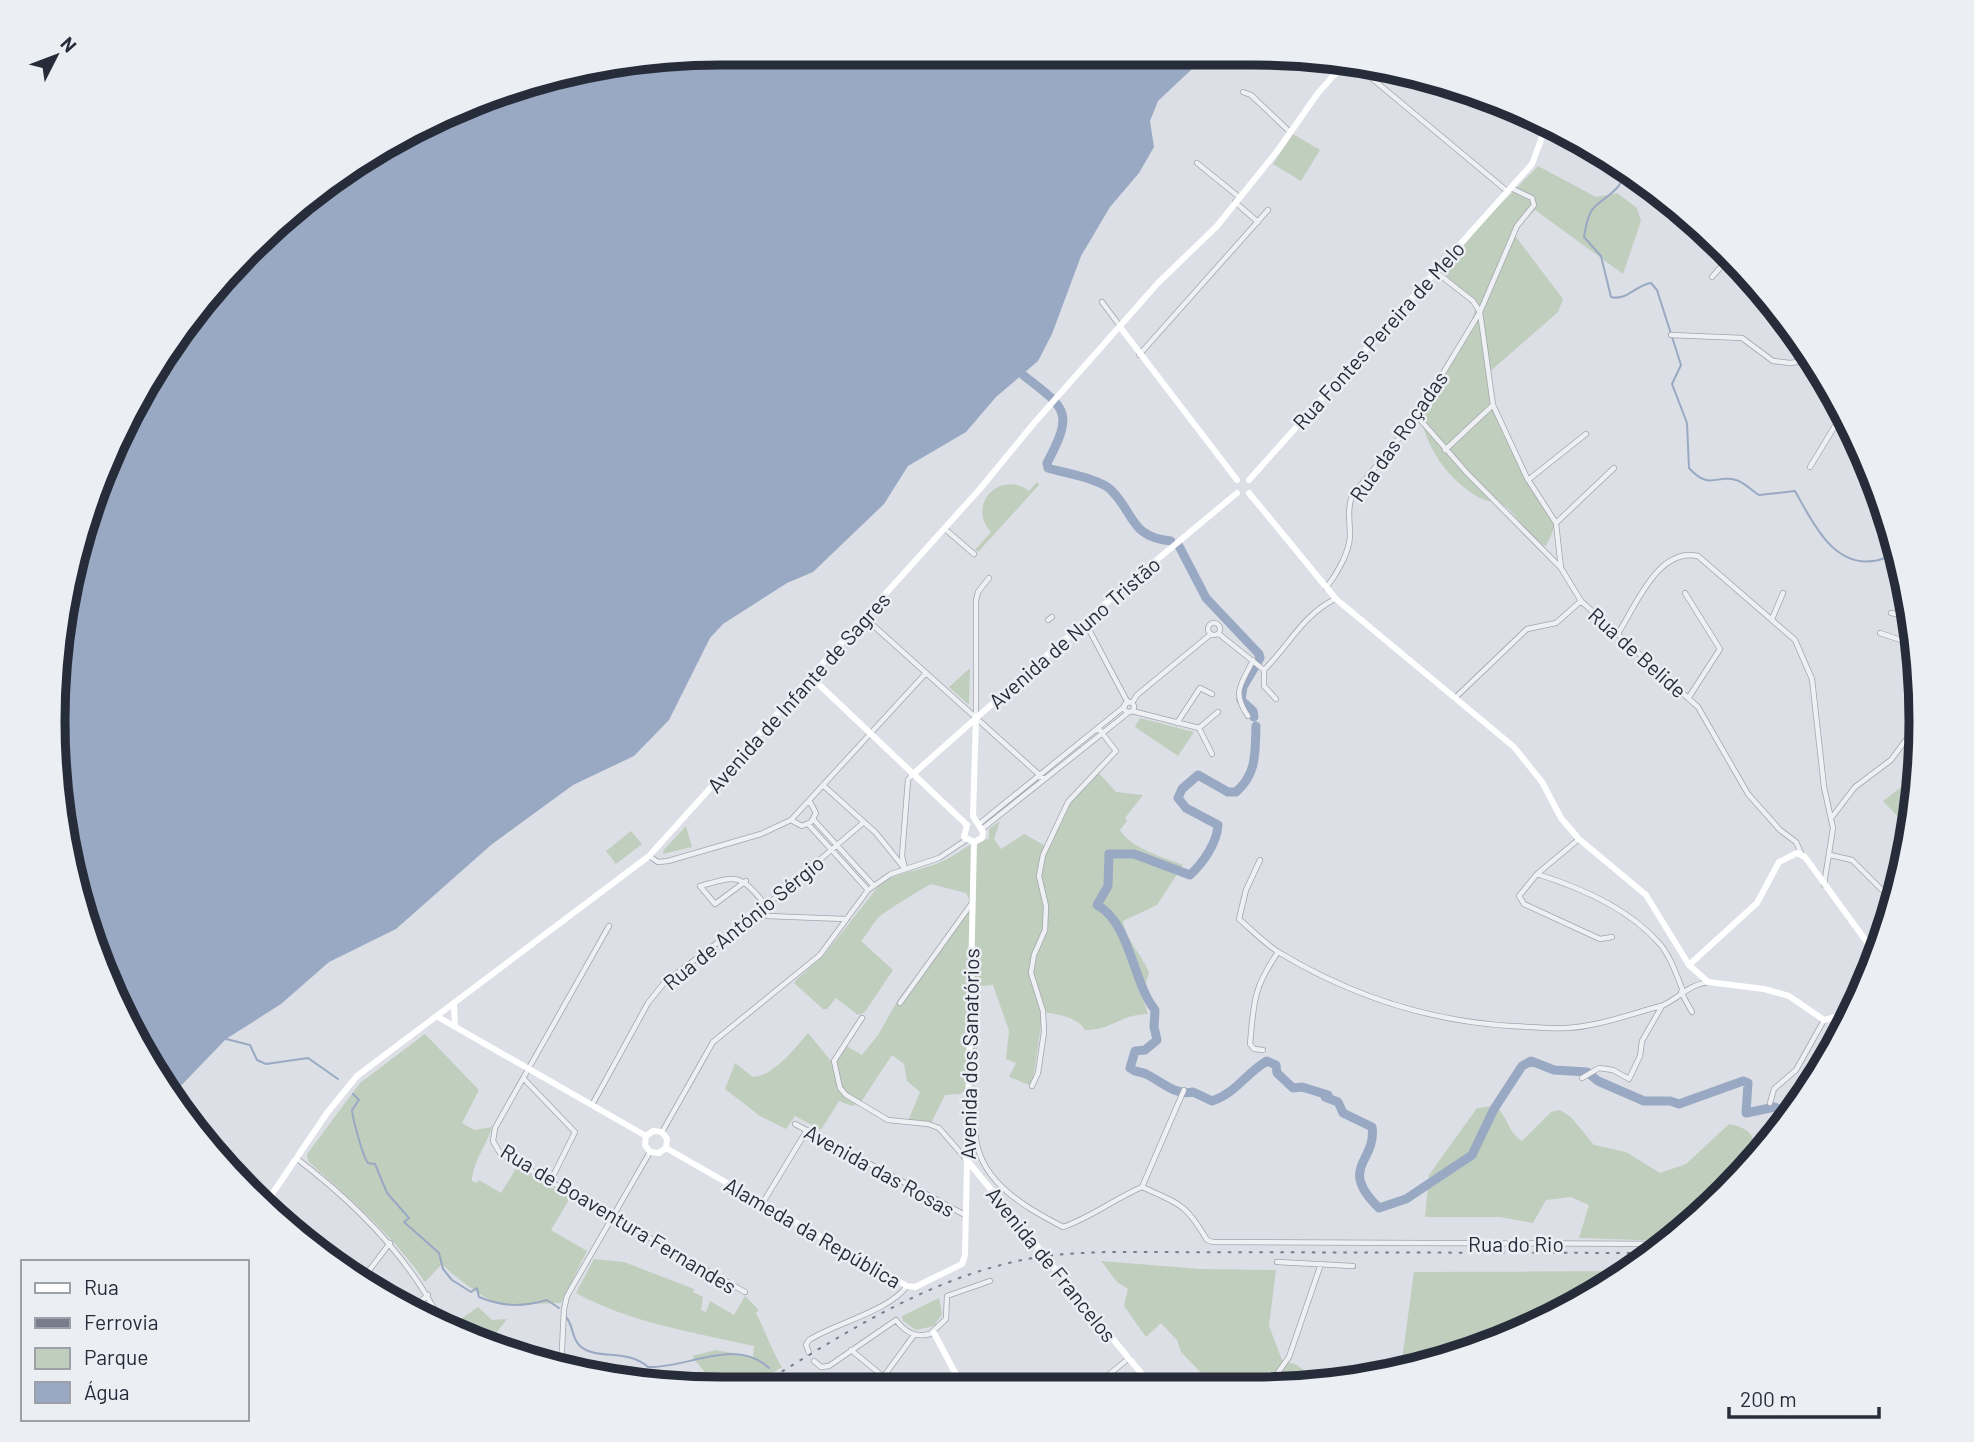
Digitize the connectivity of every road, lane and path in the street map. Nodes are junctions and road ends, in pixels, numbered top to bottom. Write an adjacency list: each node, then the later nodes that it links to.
1 (1338, 70): 4 (main road, Avenida de Infante de Sagres)
2 (1368, 75): 7 (street)
3 (1243, 92): 4 (street)
4 (1290, 132): 8 (main road, Avenida de Infante de Sagres)
5 (1545, 132): 7 (main road, Rua Fontes Pereira de Melo)
6 (1196, 163): 8 (street)
7 (1510, 190): 12 (main road, Rua Fontes Pereira de Melo); 15 (street, Rua das Roçadas)
8 (1237, 200): 10 (street); 16 (main road, Avenida de Infante de Sagres)
9 (1268, 210): 10 (street)
10 (1258, 222): 18 (street)
11 (1723, 264): 13 (street)
12 (1436, 272): 15 (street); 28 (main road, Rua Fontes Pereira de Melo)
13 (1712, 277)
14 (1102, 302): 16 (street)
15 (1479, 312): 20 (street, Rua de Belide); 21 (street, Rua das Roçadas)
16 (1120, 327): 18 (main road); 33 (main road, Avenida de Infante de Sagres)
17 (1671, 335): 19 (street)
18 (1139, 355): 27 (main road)
19 (1802, 360)
20 (1493, 405): 24 (street); 29 (street, Rua de Belide)
21 (1417, 416): 24 (street); 37 (street, Rua das Roçadas)
22 (1837, 422): 25 (street)
23 (1586, 434): 29 (street)
24 (1445, 450): 35 (street)
25 (1810, 467)
26 (1614, 468): 32 (street)
27 (1237, 480): 28 (main road); 30 (main road)
28 (1249, 480): 31 (main road)
29 (1528, 480): 32 (street, Rua de Belide)
30 (1237, 493): 31 (main road); 46 (main road, Avenida de Nuno Tristão)
31 (1249, 493): 37 (main road)
32 (1556, 523): 35 (street, Rua de Belide)
33 (947, 531): 34 (street); 44 (main road, Avenida de Infante de Sagres)
34 (974, 554)
35 (1561, 568): 41 (street, Rua de Belide)
36 (989, 578): 64 (street)
37 (1326, 588): 40 (main road)
38 (1685, 593): 57 (street)
39 (1783, 593): 45 (street)
40 (1336, 598): 53 (street); 58 (main road)
41 (1581, 601): 50 (street, Rua de Belide); 58 (street)
42 (1891, 613): 43 (street)
43 (1901, 615)
44 (865, 618): 54 (street); 55 (main road, Avenida de Infante de Sagres)
45 (1772, 619): 50 (street); 75 (street)
46 (1085, 622): 60 (street); 64 (main road, Avenida de Nuno Tristão)
47 (1880, 633): 51 (street)
48 (1219, 634): 49 (street); 49 (street); 52 (street)
49 (1211, 635): 60 (street)
50 (1617, 635): 57 (street, Rua de Belide)
51 (1905, 641)
52 (1254, 661): 53 (street); 63 (street)
53 (1262, 669): 59 (street)
54 (926, 673): 64 (street); 68 (street)
55 (811, 677): 68 (main road); 89 (main road, Avenida de Infante de Sagres)
56 (1212, 694): 65 (street)
57 (1689, 697): 87 (street, Rua de Belide)
58 (1455, 698): 82 (main road)
59 (1276, 699)
60 (1128, 704): 61 (street); 61 (street); 67 (street)
61 (1130, 712): 65 (street); 67 (street)
62 (1217, 712): 66 (street)
63 (1248, 716)
64 (976, 717): 71 (main road, Avenida de Nuno Tristão); 72 (street); 81 (main road)
65 (1177, 723): 66 (street)
66 (1199, 728): 70 (street)
67 (1100, 731): 72 (street); 122 (street)
68 (871, 735): 71 (main road); 73 (street)
69 (1909, 736): 75 (street)
70 (1212, 754)
71 (912, 775): 80 (main road); 91 (street)
72 (1042, 777): 81 (street)
73 (824, 786): 74 (street); 78 (street)
74 (810, 802): 76 (street); 77 (street)
75 (1832, 817): 88 (street)
76 (791, 820): 79 (street); 89 (street)
77 (813, 820): 79 (street); 85 (street)
78 (864, 822): 85 (street, Rua de António Sérgio); 91 (street)
79 (808, 824): 86 (street)
80 (967, 825): 81 (main road); 83 (main road)
81 (979, 825): 84 (main road, Avenida dos Sanatórios)
82 (1579, 839): 92 (street); 106 (main road)
83 (966, 840): 84 (main road); 91 (street)
84 (974, 842): 98 (main road, Avenida dos Sanatórios)
85 (837, 846): 86 (street, Rua de António Sérgio); 94 (street)
86 (832, 850): 96 (street); 99 (street, Rua de António Sérgio)
87 (1801, 853): 95 (main road); 106 (main road)
88 (1830, 855): 95 (street); 97 (street)
89 (649, 856): 110 (main road, Avenida de Infante de Sagres)
90 (1260, 860): 105 (street)
91 (905, 870): 94 (street)
92 (1537, 874): 103 (street); 108 (street)
93 (746, 881): 93 (street); 99 (street)
94 (873, 885): 96 (street)
95 (1824, 886): 104 (main road)
96 (868, 890): 101 (street)
97 (1886, 894)
98 (972, 902): 109 (street); 126 (main road, Avenida dos Sanatórios)
99 (766, 905): 100 (street, Rua de António Sérgio)
100 (761, 910): 101 (street); 125 (street, Rua de António Sérgio)
101 (845, 919): 129 (street)
102 (609, 926): 119 (street, Rua de Boaventura Fernandes)
103 (1612, 937)
104 (1869, 946)
105 (1278, 952): 111 (street); 118 (street)
106 (1689, 965): 107 (main road)
107 (1707, 982): 108 (street); 116 (main road)
108 (1682, 992): 111 (street); 112 (street)
109 (900, 1003)
110 (454, 1005): 114 (main road, Avenida de Infante de Sagres); 117 (main road)
111 (1662, 1006): 120 (street)
112 (1692, 1012)
113 (1839, 1016): 116 (main road)
114 (438, 1017): 117 (main road); 133 (main road, Avenida de Infante de Sagres)
115 (862, 1018): 134 (street)
116 (1824, 1020): 124 (street)
117 (455, 1026): 119 (main road)
118 (1263, 1050)
119 (529, 1069): 121 (street, Rua de Boaventura Fernandes); 125 (main road)
120 (1586, 1075)
121 (524, 1079): 136 (street); 136 (street, Rua de Boaventura Fernandes)
122 (1032, 1086)
123 (1184, 1091): 138 (street)
124 (1770, 1103)
125 (592, 1105): 130 (main road)
126 (968, 1121): 134 (main road, Avenida dos Sanatórios); 138 (street)
127 (795, 1124): 128 (street, Avenida das Rosas)
128 (807, 1130): 140 (street); 141 (street, Avenida das Rosas)
129 (662, 1132): 130 (main road); 131 (main road)
130 (646, 1136): 132 (main road)
131 (666, 1148): 132 (main road); 140 (main road, Alameda da República)
132 (650, 1152): 142 (street)
133 (296, 1158): 139 (main road, Avenida de Infante de Sagres); 143 (street)
134 (966, 1159): 135 (main road, Avenida de Francelos); 137 (main road, Avenida dos Sanatórios)
135 (979, 1176): 137 (main road, Avenida de Francelos); 161 (main road, Avenida de Francelos, bridge)
136 (550, 1180): 142 (street, Rua de Boaventura Fernandes)
137 (965, 1183): 141 (main road, Avenida dos Sanatórios)
138 (1142, 1187): 144 (street, Rua do Rio)
139 (270, 1197)
140 (762, 1204): 151 (main road, Alameda da República)
141 (965, 1215): 146 (main road, Avenida dos Sanatórios)
142 (613, 1217): 152 (street, Rua de Boaventura Fernandes); 160 (street)
143 (390, 1244): 149 (street); 153 (street)
144 (1649, 1244)
145 (1277, 1262): 147 (street)
146 (962, 1264): 151 (main road, Alameda da República)
147 (1321, 1264): 148 (street); 163 (street)
148 (1353, 1266)
149 (366, 1273)
150 (990, 1281): 156 (street)
151 (907, 1286): 159 (street)
152 (745, 1292)
153 (428, 1295): 154 (street); 155 (street)
154 (418, 1303)
155 (436, 1312)
156 (934, 1332): 157 (street); 165 (main road)
157 (914, 1335): 158 (street); 164 (street)
158 (851, 1350): 162 (street); 164 (street)
159 (809, 1353)
160 (562, 1358)
161 (1129, 1358): 166 (street); 167 (main road, Avenida de Francelos)
162 (814, 1361)
163 (1275, 1376)
164 (883, 1377)
165 (957, 1377)
166 (1106, 1377)
167 (1144, 1377)

